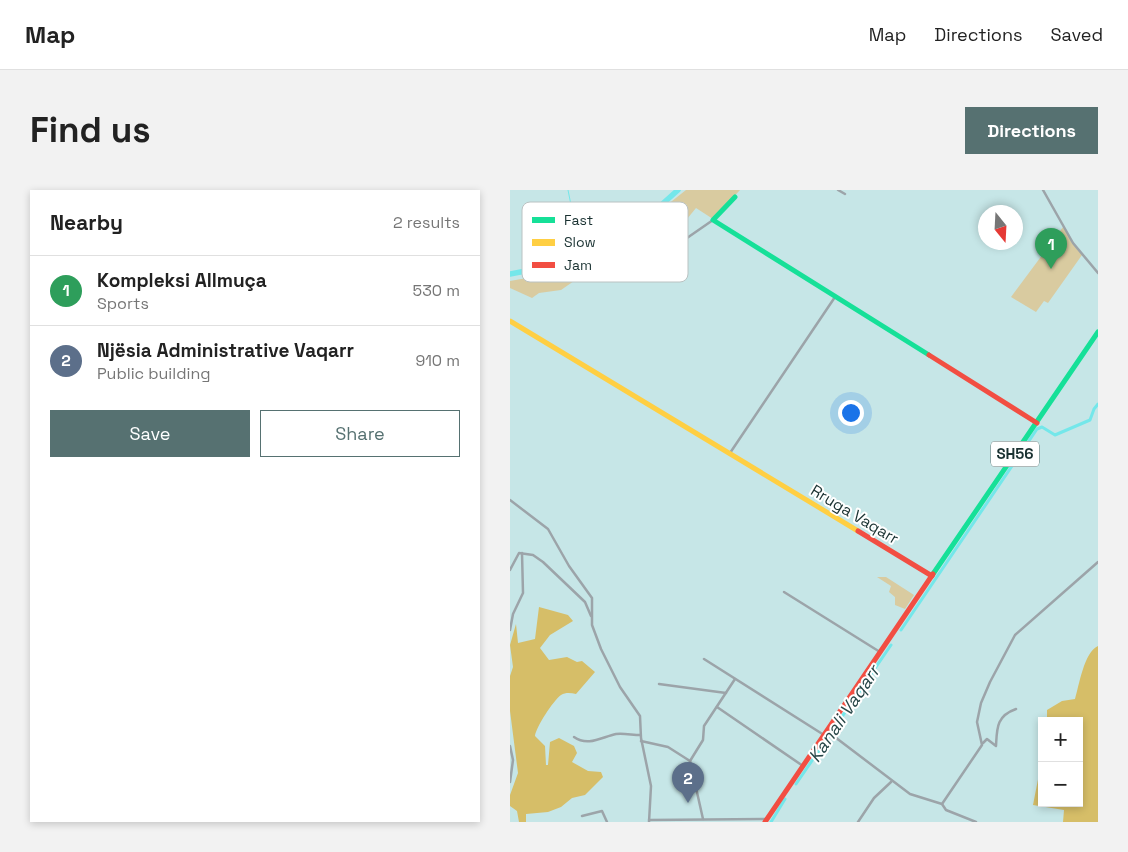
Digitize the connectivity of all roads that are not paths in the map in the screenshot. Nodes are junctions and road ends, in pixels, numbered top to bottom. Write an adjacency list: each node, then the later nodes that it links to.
1 (838, 190): 3 (street)
2 (1042, 190): 7 (street)
3 (845, 194)
4 (735, 197): 5 (main road)
5 (713, 220): 6 (street); 8 (main road)
6 (688, 237)
7 (1098, 273)
8 (835, 297): 11 (main road); 12 (street)
9 (510, 321): 12 (main road, Rruga Vaqarr)
10 (1098, 332): 11 (main road, SH56)
11 (1037, 423): 17 (main road, SH56)
12 (730, 453): 17 (main road, Rruga Vaqarr)
13 (510, 500): 19 (street)
14 (522, 552): 16 (street); 19 (street); 20 (street)
15 (1098, 562): 32 (street)
16 (510, 570)
17 (932, 576): 21 (main road, SH56)
18 (784, 592): 21 (street)
19 (592, 617): 29 (street)
20 (510, 630)
21 (881, 652): 28 (main road, SH56)
22 (704, 659): 23 (street)
23 (736, 678): 25 (street); 28 (street)
24 (659, 684): 25 (street)
25 (726, 693): 26 (street)
26 (717, 707): 34 (street); 35 (street)
27 (1016, 708): 32 (street)
28 (828, 733): 35 (main road, SH56); 37 (street)
29 (640, 735): 30 (street); 31 (street)
30 (574, 738)
31 (641, 740): 34 (street); 43 (street)
32 (982, 744): 38 (street)
33 (510, 746): 36 (street)
34 (690, 761): 40 (street)
35 (803, 766): 42 (main road, SH56)
36 (510, 782)
37 (892, 782): 38 (street); 47 (street)
38 (942, 804): 48 (street)
39 (582, 816): 46 (street)
40 (703, 819): 41 (street); 45 (street)
41 (740, 820): 42 (street)
42 (766, 820)
43 (649, 821): 44 (street)
44 (665, 821): 45 (street)
45 (688, 821)
46 (607, 822)
47 (858, 822)
48 (976, 822)

